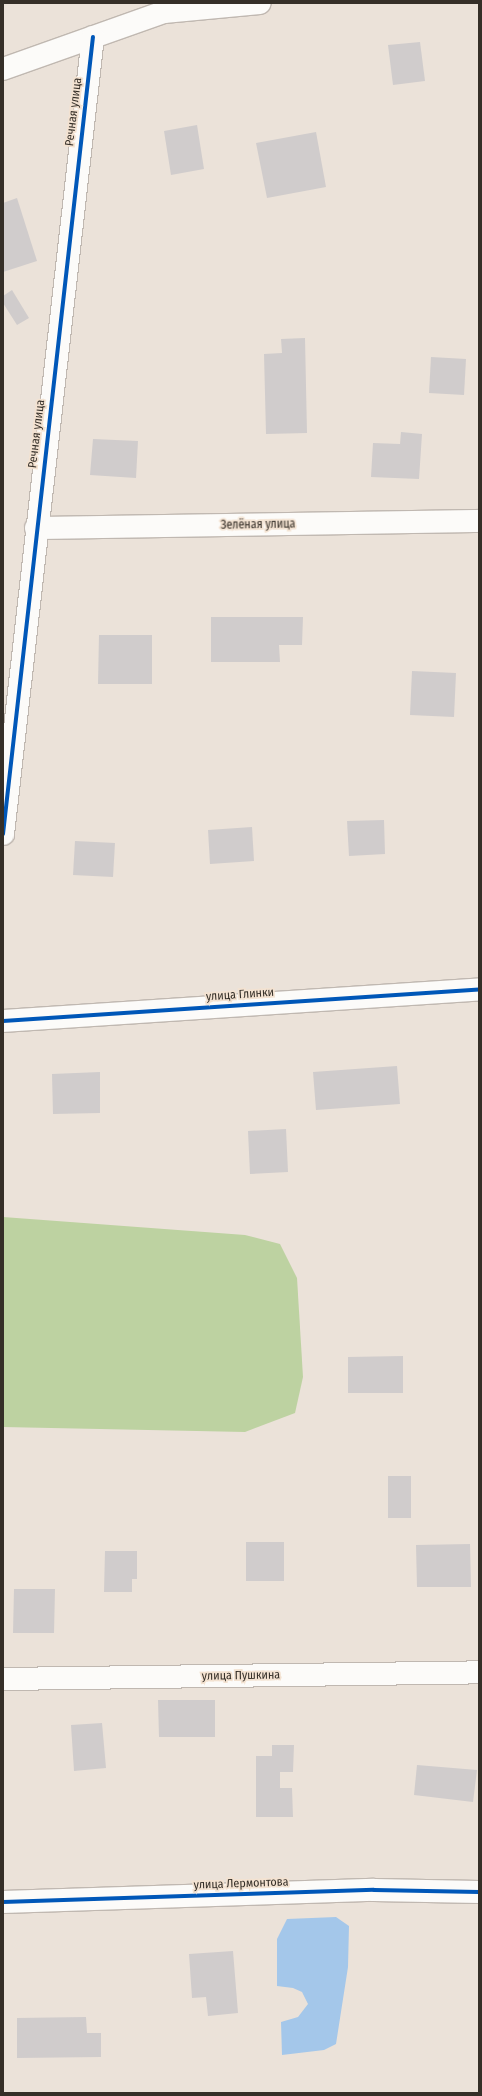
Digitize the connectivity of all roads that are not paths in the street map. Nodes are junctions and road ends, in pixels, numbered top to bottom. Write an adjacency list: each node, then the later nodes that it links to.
1 (260, 3): 2 (street)
2 (93, 37): 3 (street); 5 (street, Речная улица)
3 (3, 69)
4 (479, 521): 5 (street, Зелёная улица)
5 (36, 528): 6 (street, Речная улица)
6 (3, 834)
7 (479, 989): 8 (street, улица Глинки)
8 (3, 1020)
9 (479, 1672): 10 (street, улица Пушкина)
10 (3, 1679)
11 (479, 1892): 12 (street, улица Лермонтова)
12 (3, 1902)

